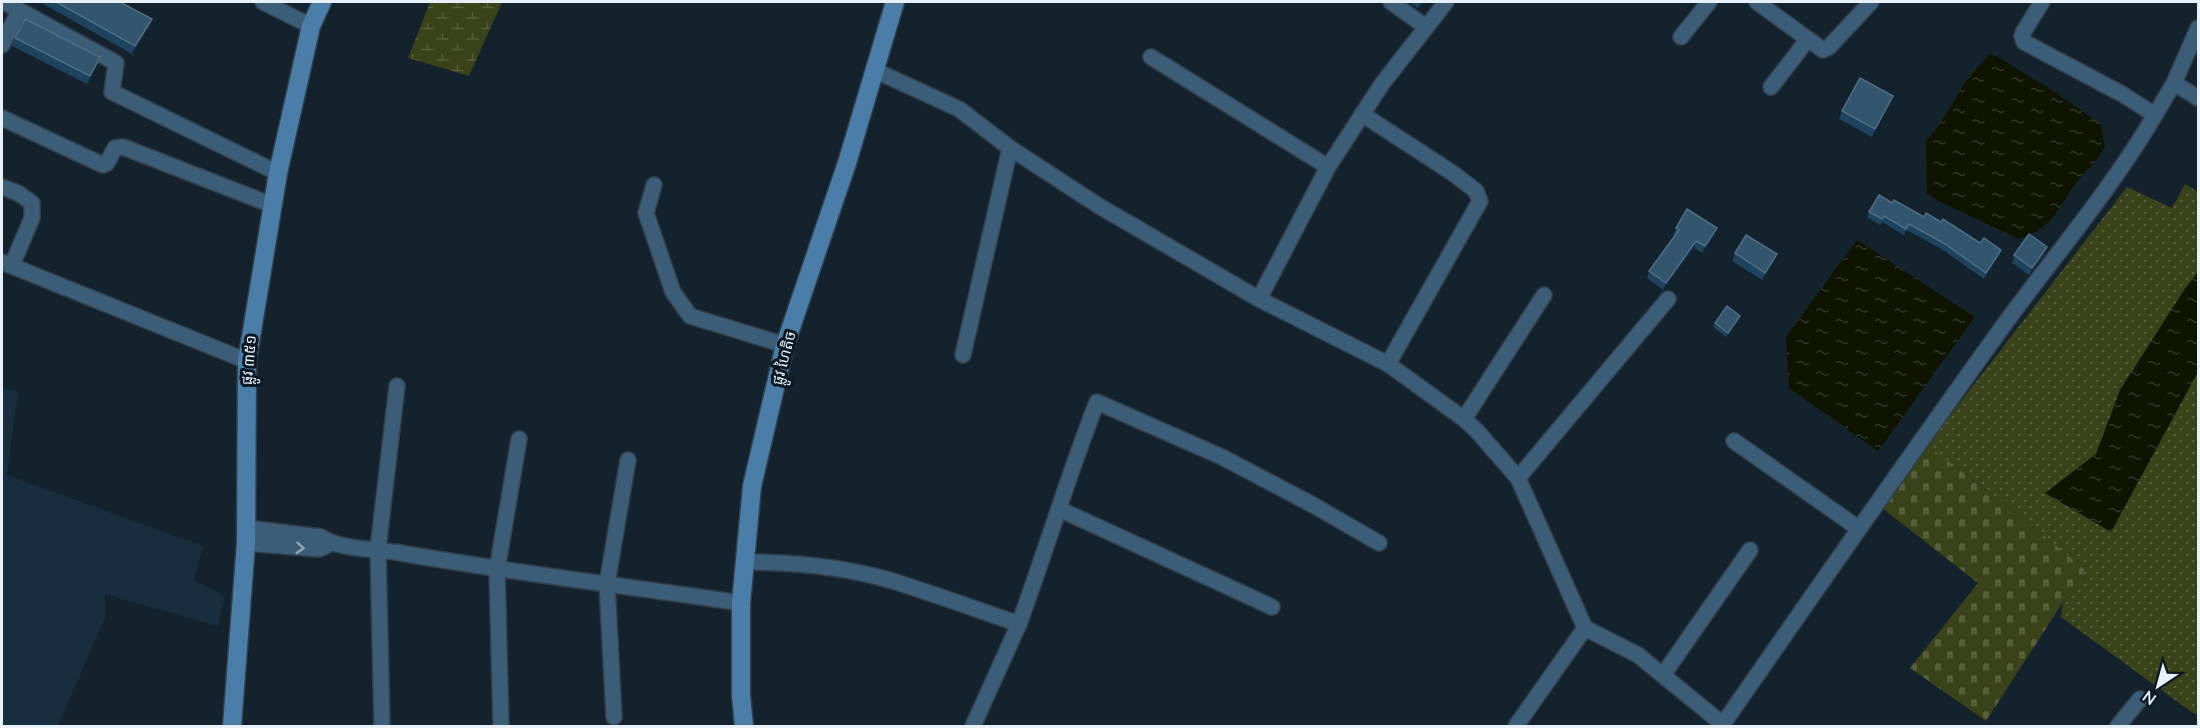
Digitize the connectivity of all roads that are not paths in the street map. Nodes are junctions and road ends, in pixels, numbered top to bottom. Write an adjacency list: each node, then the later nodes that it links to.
1 (4, 2): 11 (street)
2 (263, 2): 12 (street)
3 (322, 2): 12 (street, ផ្លូវ ៣៥១)
4 (896, 2): 19 (street, ផ្លូវ ហៃតិច)
5 (1391, 2): 13 (street)
6 (1446, 2): 13 (street)
7 (1709, 2): 15 (street)
8 (1757, 2): 16 (street)
9 (1871, 2): 16 (street)
10 (2042, 2): 24 (street)
11 (19, 11): 17 (street); 28 (street)
12 (311, 26): 28 (street, ផ្លូវ ៣៥១)
13 (1426, 27): 23 (street)
14 (2199, 28): 20 (street)
15 (1681, 37)
16 (1808, 39): 21 (street)
17 (2, 45)
18 (1151, 57): 27 (street)
19 (874, 70): 26 (street); 36 (street, ផ្លូវ ហៃតិច)
20 (2174, 83): 22 (street); 24 (street)
21 (1771, 87)
22 (2199, 98)
23 (1362, 114): 27 (street); 39 (street)
24 (2155, 115): 47 (street)
25 (2, 118): 31 (street)
26 (1010, 148): 35 (street); 37 (street)
27 (1328, 167): 35 (street)
28 (279, 173): 31 (street, ផ្លូវ ៣៥១)
29 (654, 185): 36 (street)
30 (2, 187): 32 (street)
31 (272, 205): 38 (street, ផ្លូវ ៣៥១)
32 (7, 263): 38 (street)
33 (1544, 295): 41 (street)
34 (1668, 298): 45 (street)
35 (1259, 299): 39 (street)
36 (785, 345): 52 (street, ផ្លូវ ហៃតិច)
37 (963, 355)
38 (247, 361): 48 (street, ផ្លូវ ៣៥១)
39 (1388, 364): 41 (street)
40 (397, 386): 50 (street)
41 (1464, 419): 45 (street)
42 (519, 439): 53 (street)
43 (1734, 441): 47 (street)
44 (628, 460): 54 (street)
45 (1518, 478): 58 (street)
46 (1059, 509): 49 (street); 56 (street); 57 (street)
47 (1858, 528): 62 (street)
48 (246, 536): 50 (street); 63 (street, ផ្លូវ ៣៥១)
49 (1379, 543)
50 (378, 549): 53 (street); 64 (street)
51 (1750, 550): 59 (street)
52 (745, 562): 55 (street, ផ្លូវ ហៃតិច); 57 (street)
53 (497, 570): 54 (street); 65 (street)
54 (607, 584): 55 (street); 61 (street)
55 (741, 603): 66 (street, ផ្លូវ ហៃតិច)
56 (1272, 607)
57 (1018, 624): 67 (street)
58 (1585, 628): 59 (street); 68 (street)
59 (1663, 675): 62 (street)
60 (2140, 699): 69 (street)
61 (614, 717)
62 (1724, 725)
63 (232, 726)
64 (382, 726)
65 (501, 726)
66 (744, 726)
67 (974, 726)
68 (1516, 726)
69 (2118, 726)

